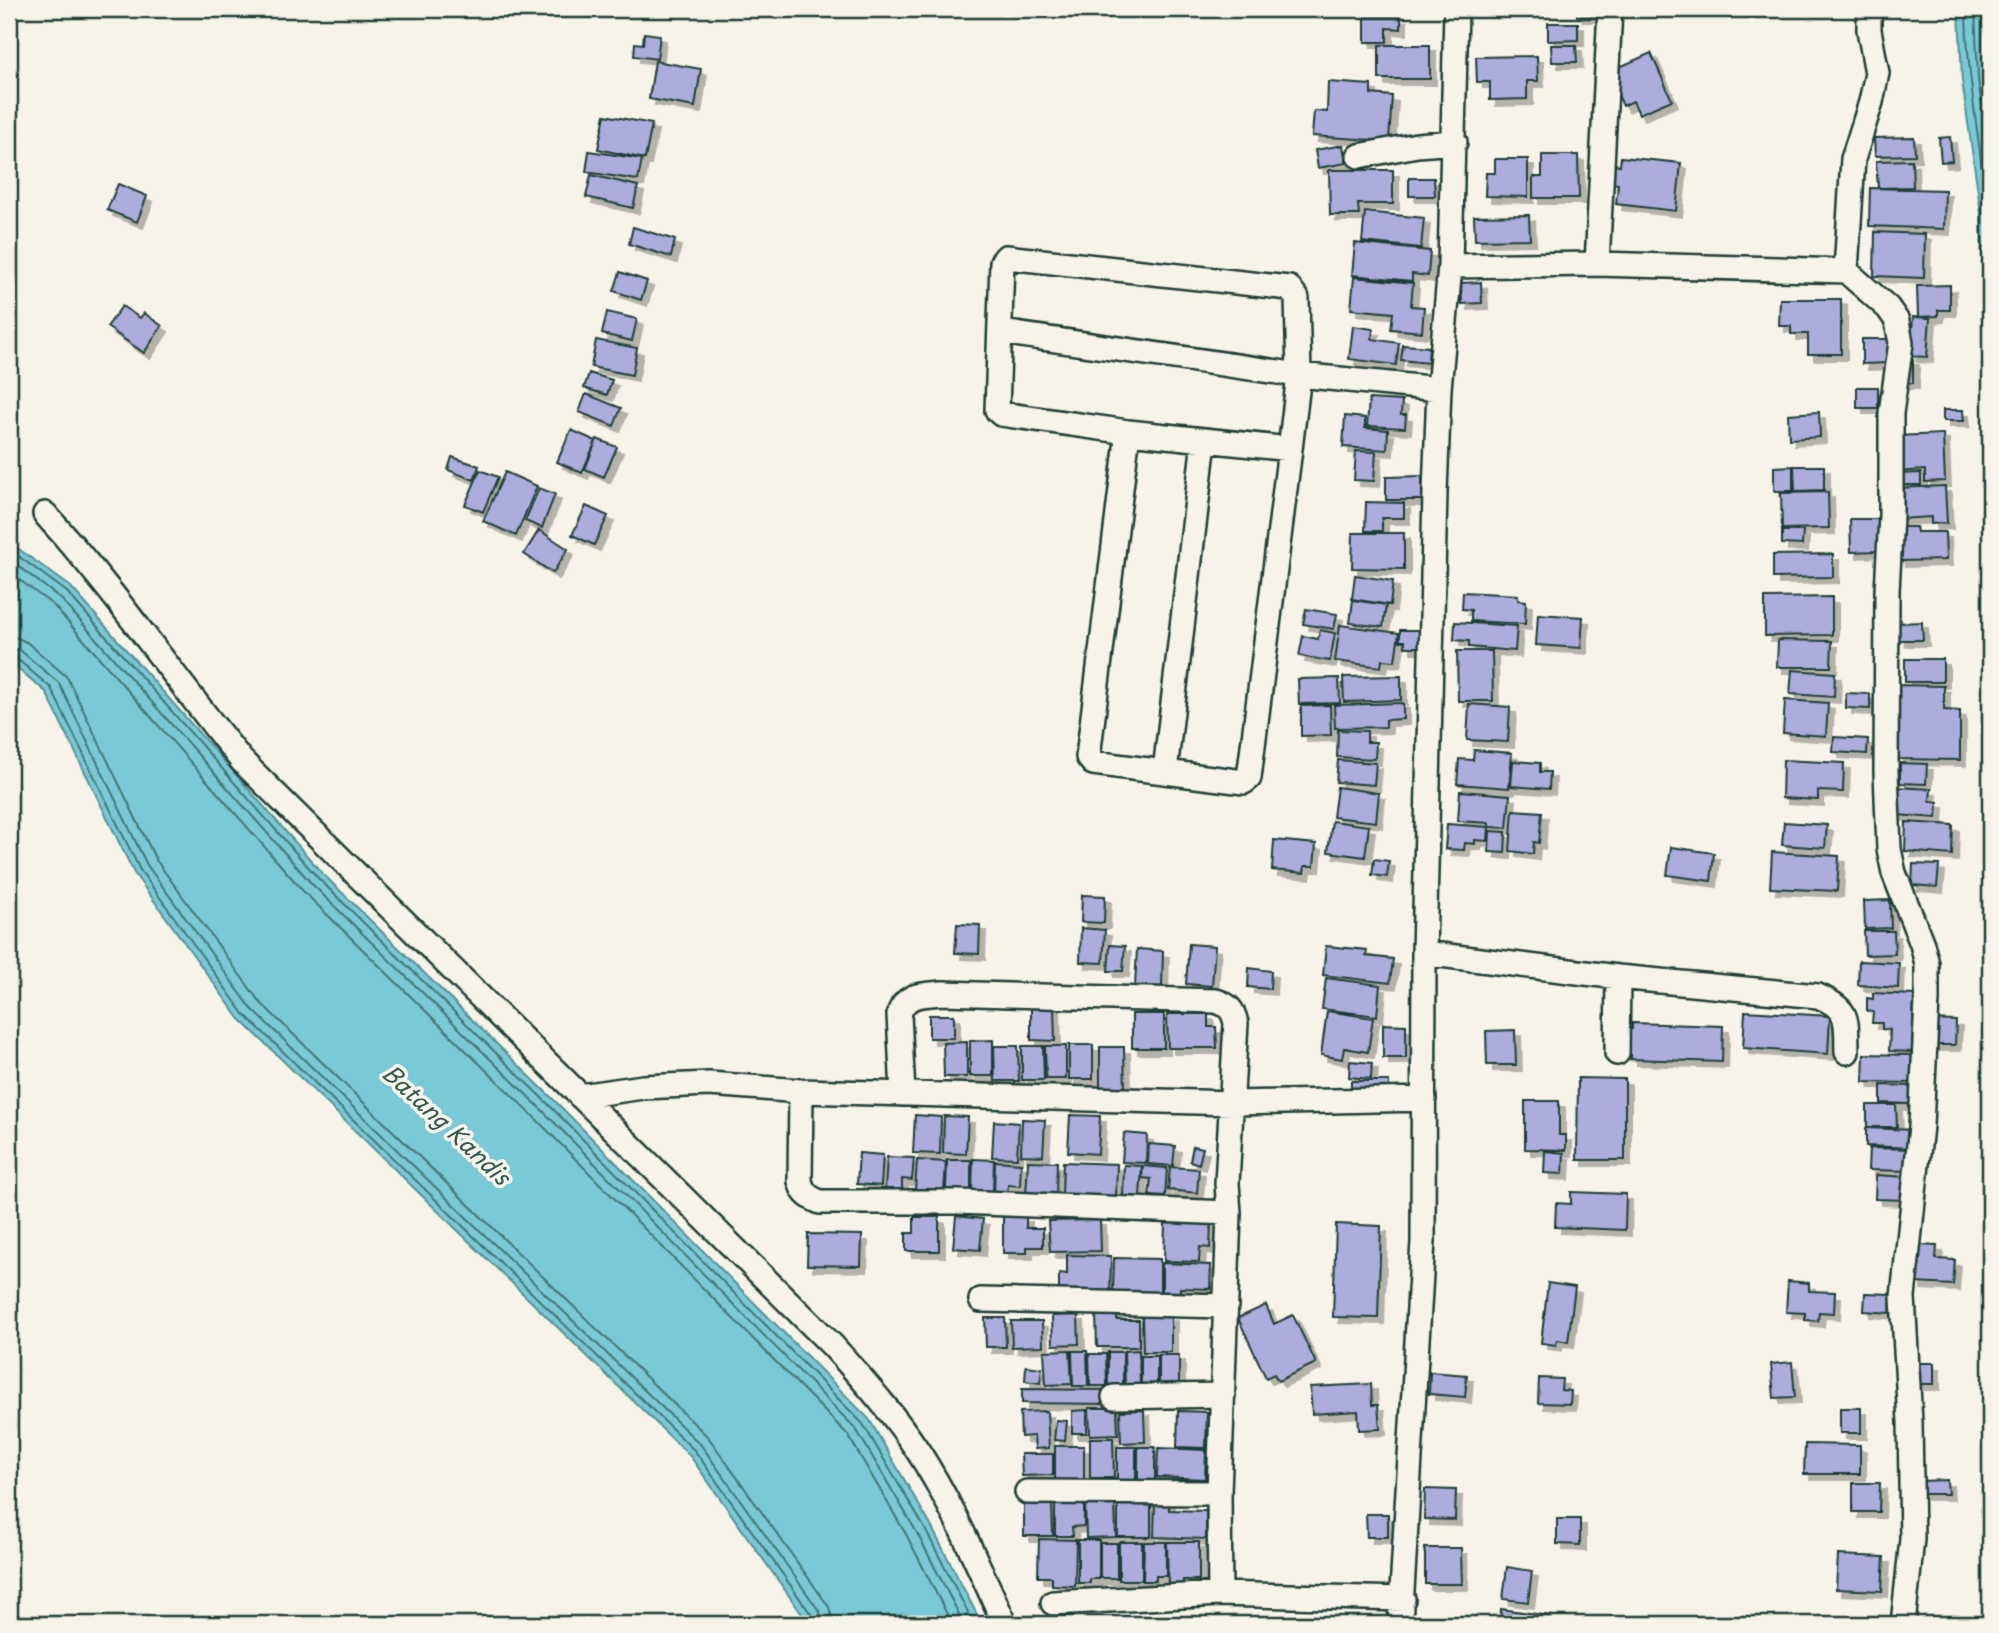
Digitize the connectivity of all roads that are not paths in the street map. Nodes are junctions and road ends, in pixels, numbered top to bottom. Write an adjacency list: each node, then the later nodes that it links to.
1 (1456, 9): 4 (street)
2 (1610, 9): 6 (street)
3 (1872, 9): 8 (street)
4 (1455, 142): 5 (street); 7 (street)
5 (1359, 156)
6 (1597, 264): 7 (street); 8 (street)
7 (1450, 267): 11 (street)
8 (1846, 271): 38 (street)
9 (1001, 332): 10 (street); 10 (street); 12 (street)
10 (1299, 375): 11 (street); 14 (street)
11 (1439, 389): 17 (street)
12 (1128, 432): 13 (street); 16 (street)
13 (1204, 441): 14 (street); 16 (street)
14 (1290, 449): 16 (street)
15 (45, 514): 23 (street)
16 (1165, 771)
17 (1424, 953): 18 (street); 24 (street)
18 (1618, 976): 19 (street); 20 (street)
19 (1847, 1052)
20 (1617, 1053)
21 (801, 1091): 22 (street); 23 (street); 26 (street)
22 (903, 1094): 25 (street); 25 (street)
23 (580, 1096): 36 (street)
24 (1424, 1099): 25 (street); 34 (street)
25 (1233, 1103): 26 (street)
26 (1229, 1213): 28 (street)
27 (981, 1300): 28 (street)
28 (1226, 1306): 29 (street)
29 (1223, 1395): 30 (street); 32 (street)
30 (1114, 1397)
31 (1027, 1492): 32 (street)
32 (1219, 1493): 33 (street)
33 (1220, 1594): 34 (street); 35 (street)
34 (1403, 1598): 37 (street)
35 (1053, 1603)
36 (1005, 1624)
37 (1400, 1624)
38 (1903, 1624)

